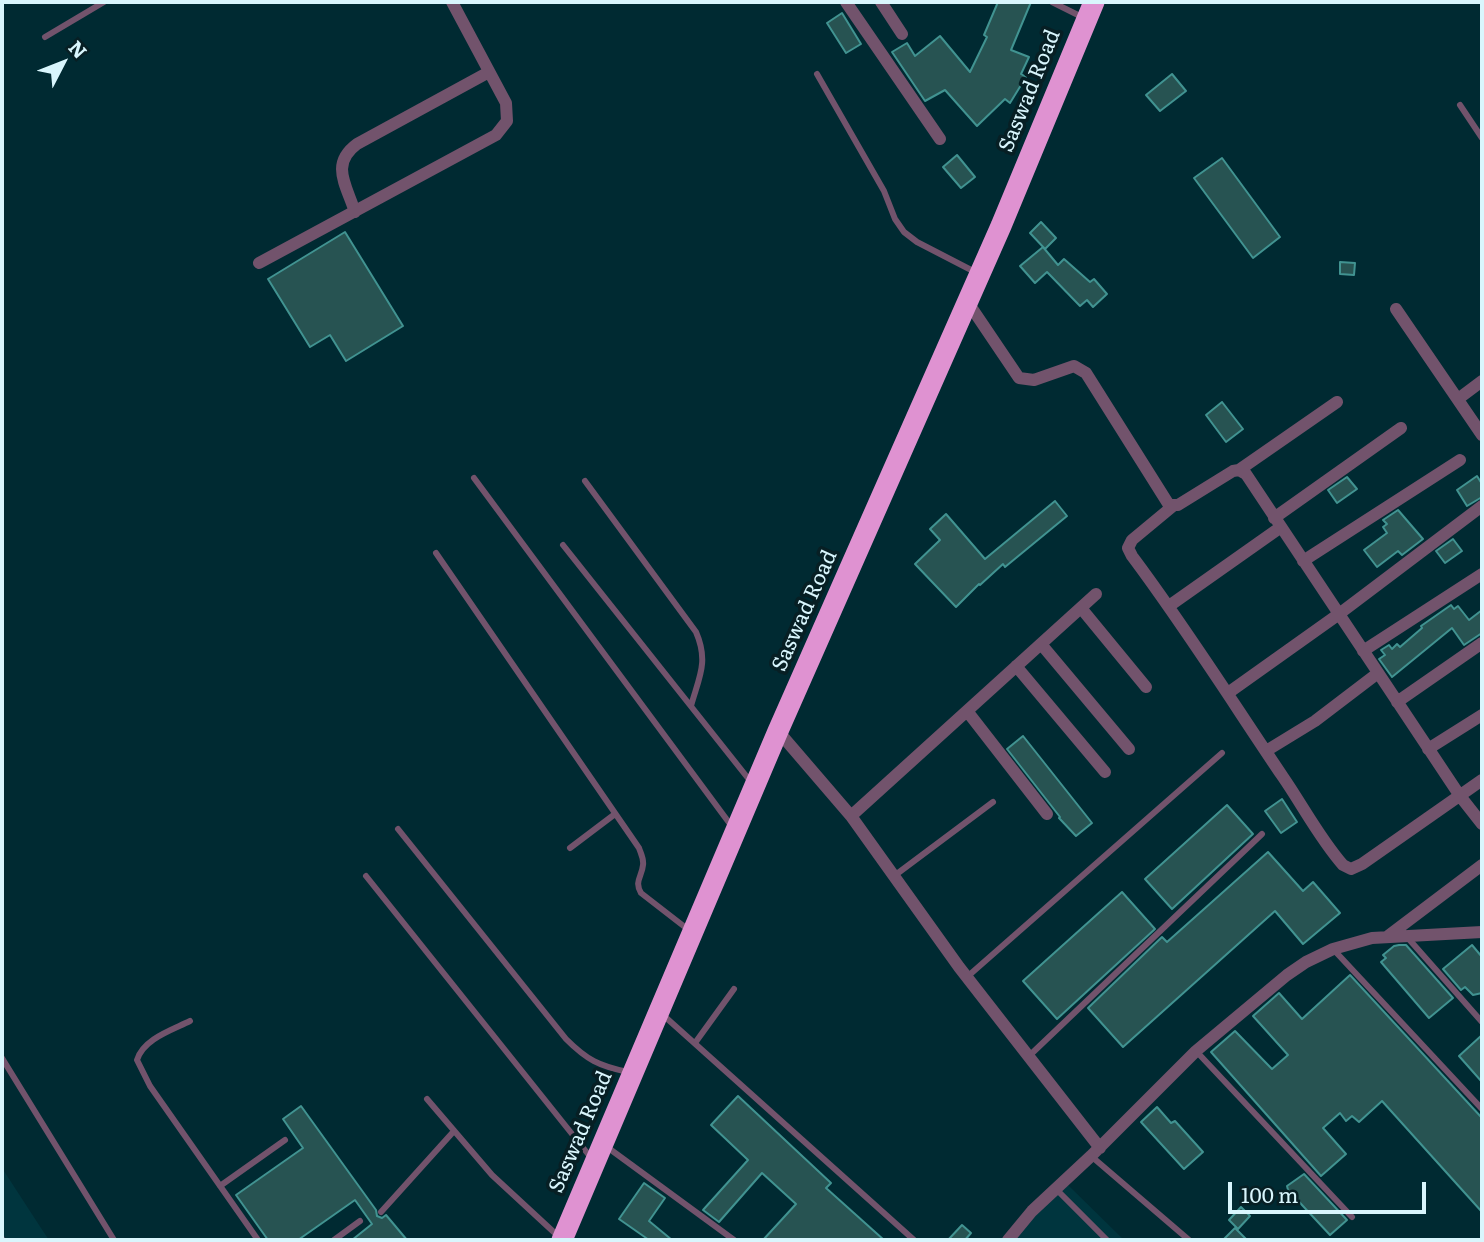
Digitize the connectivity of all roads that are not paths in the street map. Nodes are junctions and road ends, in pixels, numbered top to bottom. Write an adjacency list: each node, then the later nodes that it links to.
1 (104, 2): 8 (lane)
2 (452, 2): 9 (street)
3 (846, 2): 13 (street)
4 (881, 2): 7 (street)
5 (1052, 2): 6 (lane)
6 (1090, 10): 16 (highway, Saswad Road)
7 (902, 34)
8 (45, 37)
9 (489, 72): 14 (street); 14 (street)
10 (817, 74): 16 (lane)
11 (1460, 105): 12 (lane)
12 (1482, 138)
13 (940, 139)
14 (355, 212): 15 (street)
15 (258, 263)
16 (978, 274): 17 (highway, Saswad Road)
17 (967, 301): 28 (street); 50 (highway, Saswad Road)
18 (1396, 309): 20 (street)
19 (1482, 381): 20 (street)
20 (1458, 399): 23 (street)
21 (1337, 402): 25 (street)
22 (1401, 428): 30 (street)
23 (1482, 435)
24 (1460, 460): 33 (street)
25 (1240, 470): 28 (street); 30 (street)
26 (474, 478): 65 (lane)
27 (585, 481): 47 (lane)
28 (1173, 506): 36 (street)
29 (1482, 506): 38 (street)
30 (1278, 522): 33 (street); 36 (street)
31 (562, 545): 47 (lane)
32 (436, 553): 60 (lane)
33 (1303, 561): 38 (street)
34 (1482, 574): 41 (street)
35 (1096, 594): 37 (street)
36 (1169, 606): 45 (street)
37 (1081, 608): 40 (street); 44 (street)
38 (1339, 614): 41 (street); 45 (street)
39 (1482, 643): 46 (street)
40 (1041, 644): 42 (street); 51 (street)
41 (1363, 651): 43 (street)
42 (1016, 666): 48 (street); 55 (street)
43 (1378, 673): 46 (street); 53 (street)
44 (1146, 687)
45 (1228, 693): 53 (street)
46 (1397, 702): 52 (street)
47 (691, 706): 57 (lane)
48 (967, 711): 61 (street); 62 (street)
49 (1482, 715): 52 (street)
50 (778, 732): 57 (highway, Saswad Road); 62 (street)
51 (1129, 749)
52 (1429, 749): 58 (street)
53 (1266, 751): 58 (street)
54 (1222, 753): 76 (lane)
55 (1105, 772)
56 (1482, 780): 58 (street)
57 (754, 787): 65 (highway, Saswad Road)
58 (1460, 796): 63 (street)
59 (993, 802): 70 (lane)
60 (615, 814): 67 (lane); 72 (lane)
61 (1047, 814)
62 (851, 816): 70 (street)
63 (1482, 824)
64 (398, 829): 85 (lane)
65 (735, 832): 72 (highway, Saswad Road)
66 (1262, 834): 83 (lane)
67 (570, 848)
68 (1482, 865): 74 (street)
69 (366, 876): 91 (lane)
70 (894, 876): 76 (street)
71 (1482, 932): 73 (street)
72 (692, 933): 78 (highway, Saswad Road)
73 (1406, 935): 74 (street); 80 (lane)
74 (1388, 936): 75 (street)
75 (1333, 949): 82 (street); 87 (lane)
76 (967, 977): 83 (street)
77 (734, 989): 81 (lane)
78 (659, 1011): 81 (lane); 85 (highway, Saswad Road)
79 (190, 1021): 92 (lane)
80 (1482, 1022)
81 (695, 1043): 102 (lane)
82 (1196, 1051): 90 (street); 95 (lane)
83 (1028, 1057): 90 (street)
84 (2, 1058): 97 (lane)
85 (632, 1073): 91 (highway, Saswad Road)
86 (427, 1099): 88 (lane)
87 (1482, 1109)
88 (454, 1131): 94 (lane); 100 (lane)
89 (285, 1140): 92 (lane)
90 (1096, 1152): 93 (street); 105 (lane)
91 (599, 1153): 100 (highway, Saswad Road); 101 (lane)
92 (220, 1186): 98 (lane)
93 (1056, 1189): 103 (street); 104 (lane)
94 (381, 1212)
95 (1352, 1217)
96 (360, 1221): 99 (lane)
97 (114, 1240)
98 (258, 1240)
99 (334, 1240)
100 (562, 1240)
101 (734, 1240)
102 (914, 1240)
103 (1008, 1240)
104 (1107, 1240)
105 (1189, 1240)

